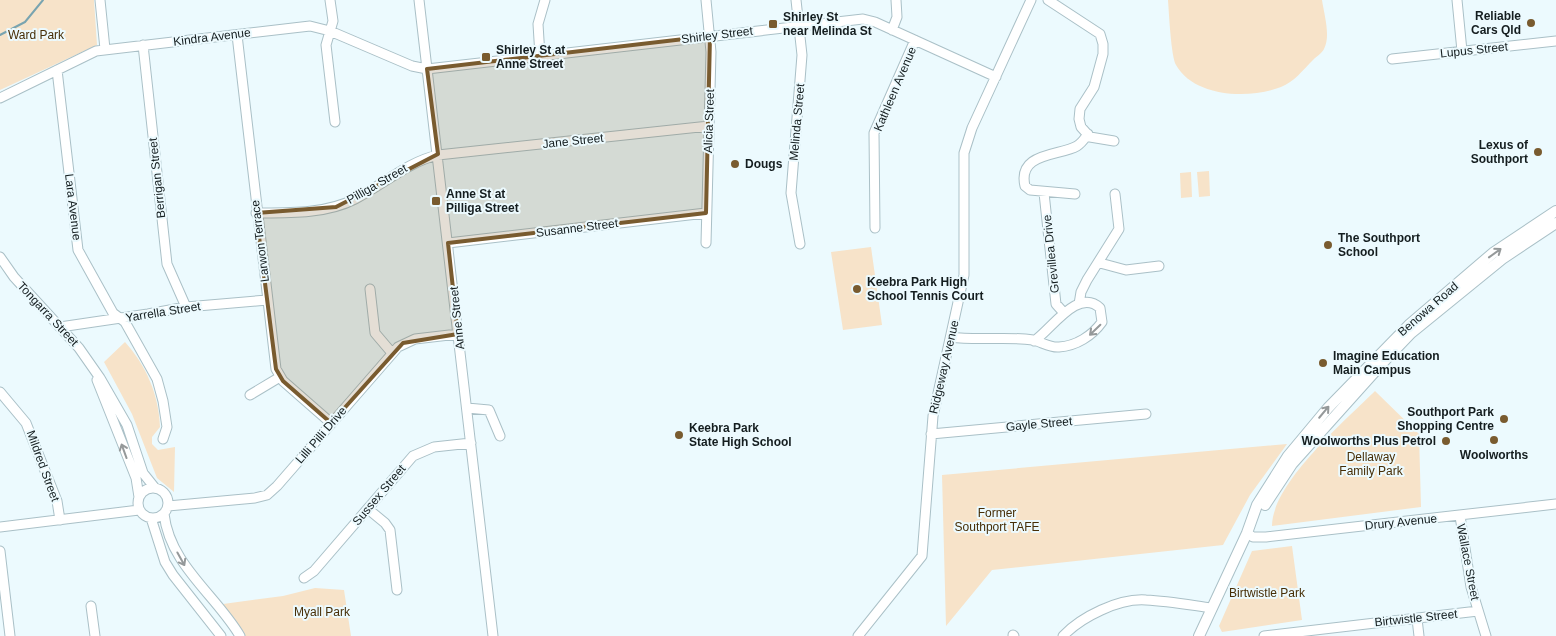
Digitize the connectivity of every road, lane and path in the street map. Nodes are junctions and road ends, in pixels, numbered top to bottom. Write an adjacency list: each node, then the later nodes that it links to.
1 (100, 0): 19 (street)
2 (330, 0): 13 (street)
3 (419, 0): 23 (street, Anne Street)
4 (546, 0): 21 (street)
5 (706, 0): 15 (street, Alicia Street)
6 (796, 0): 11 (street, Melinda Street)
7 (896, 0): 12 (street)
8 (1030, 0): 25 (street, Ridgeway Avenue)
9 (1048, 0): 29 (street)
10 (1457, 0): 20 (street)
11 (799, 26): 12 (street, Shirley Street); 15 (street, Shirley Street); 42 (street, Melinda Street)
12 (892, 30): 16 (street, Shirley Street)
13 (330, 31): 14 (street, Kindra Avenue); 23 (street, Kindra Avenue); 27 (street)
14 (237, 35): 18 (street, Kindra Avenue); 36 (street, Larwon Terrace)
15 (710, 36): 21 (street, Shirley Street); 28 (street, Alicia Street)
16 (915, 40): 25 (street, Shirley Street); 39 (street, Kathleen Avenue)
17 (1556, 41): 20 (street, Lupus Street)
18 (143, 45): 19 (street, Kindra Avenue); 49 (street, Berrigan Street)
19 (105, 49): 24 (street, Kindra Avenue)
20 (1462, 51): 22 (street, Lupus Street)
21 (540, 56): 23 (street, Shirley Street)
22 (1392, 59)
23 (427, 69): 31 (street, Anne Street)
24 (57, 70): 26 (street, Kindra Avenue); 51 (street, Lara Avenue)
25 (996, 77): 54 (street, Ridgeway Avenue)
26 (0, 98)
27 (335, 122)
28 (709, 126): 31 (street, Jane Street); 37 (street, Alicia Street)
29 (1088, 134): 30 (street); 32 (street)
30 (1114, 141)
31 (438, 155): 36 (street, Pilliga Street); 40 (street, Anne Street)
32 (1044, 192): 33 (street); 50 (street, Grevillea Drive)
33 (1075, 194)
34 (1115, 194): 44 (street)
35 (1556, 211): 78 (main road, Benowa Road, one-way to 35)
36 (256, 213): 47 (street, Larwon Terrace)
37 (706, 213): 40 (street, Susanne Street); 41 (street, Alicia Street)
38 (1556, 222): 78 (main road, Benowa Road)
39 (875, 228)
40 (448, 243): 53 (street, Anne Street)
41 (706, 243)
42 (800, 244)
43 (0, 257): 52 (street, Tongarra Street)
44 (1100, 263): 45 (street); 48 (street)
45 (1159, 266)
46 (370, 289): 56 (street)
47 (267, 300): 49 (street, Yarrella Street); 58 (street, Larwon Terrace)
48 (1079, 304): 50 (street); 55 (street, one-way to 55)
49 (186, 307): 51 (street, Yarrella Street)
50 (1064, 313): 55 (street)
51 (120, 318): 52 (street, Yarrella Street); 66 (street, Lara Avenue)
52 (60, 327): 57 (street, Tongarra Street)
53 (458, 334): 56 (street, Lilli Pilli Drive); 61 (street, Anne Street)
54 (951, 337): 55 (street); 64 (street, Ridgeway Avenue)
55 (1034, 340)
56 (392, 353): 63 (street, Lilli Pilli Drive)
57 (96, 372): 68 (street, Tongarra Street); 69 (street, Tongarra Street, one-way to 57)
58 (280, 377): 60 (street); 63 (street)
59 (0, 392): 76 (street, Mildred Street)
60 (250, 394)
61 (467, 408): 65 (street); 67 (street, Anne Street)
62 (1146, 414): 64 (street, Gayle Street)
63 (331, 423): 73 (street, Lilli Pilli Drive)
64 (931, 434): 92 (street, Ridgeway Avenue)
65 (500, 436)
66 (163, 439)
67 (471, 443): 71 (street, Sussex Street); 91 (street, Anne Street)
68 (155, 488): 69 (street); 73 (street)
69 (139, 497): 72 (street)
70 (1556, 504): 74 (street, Drury Avenue)
71 (368, 509): 80 (street, Sussex Street); 81 (street)
72 (140, 510): 75 (street); 76 (street)
73 (166, 510): 75 (street); 90 (street, one-way to 90)
74 (1460, 516): 78 (street, Drury Avenue); 84 (street, Wallace Street)
75 (151, 518): 89 (street)
76 (60, 520): 77 (street)
77 (0, 527)
78 (1248, 529): 83 (main road, Benowa Road)
79 (0, 551): 87 (street)
80 (304, 578)
81 (397, 590)
82 (91, 606): 88 (street)
83 (1212, 608): 93 (street); 94 (main road, Benowa Road)
84 (1478, 612): 85 (street, Birtwistle Street); 97 (street, Wallace Street)
85 (1417, 619): 86 (street, Birtwistle Street); 96 (street)
86 (1332, 632): 95 (street, Birtwistle Street)
87 (10, 636)
88 (95, 636)
89 (221, 636)
90 (240, 636)
91 (493, 636)
92 (858, 636)
93 (1063, 636)
94 (1199, 636)
95 (1264, 636)
96 (1419, 636)
97 (1486, 636)

